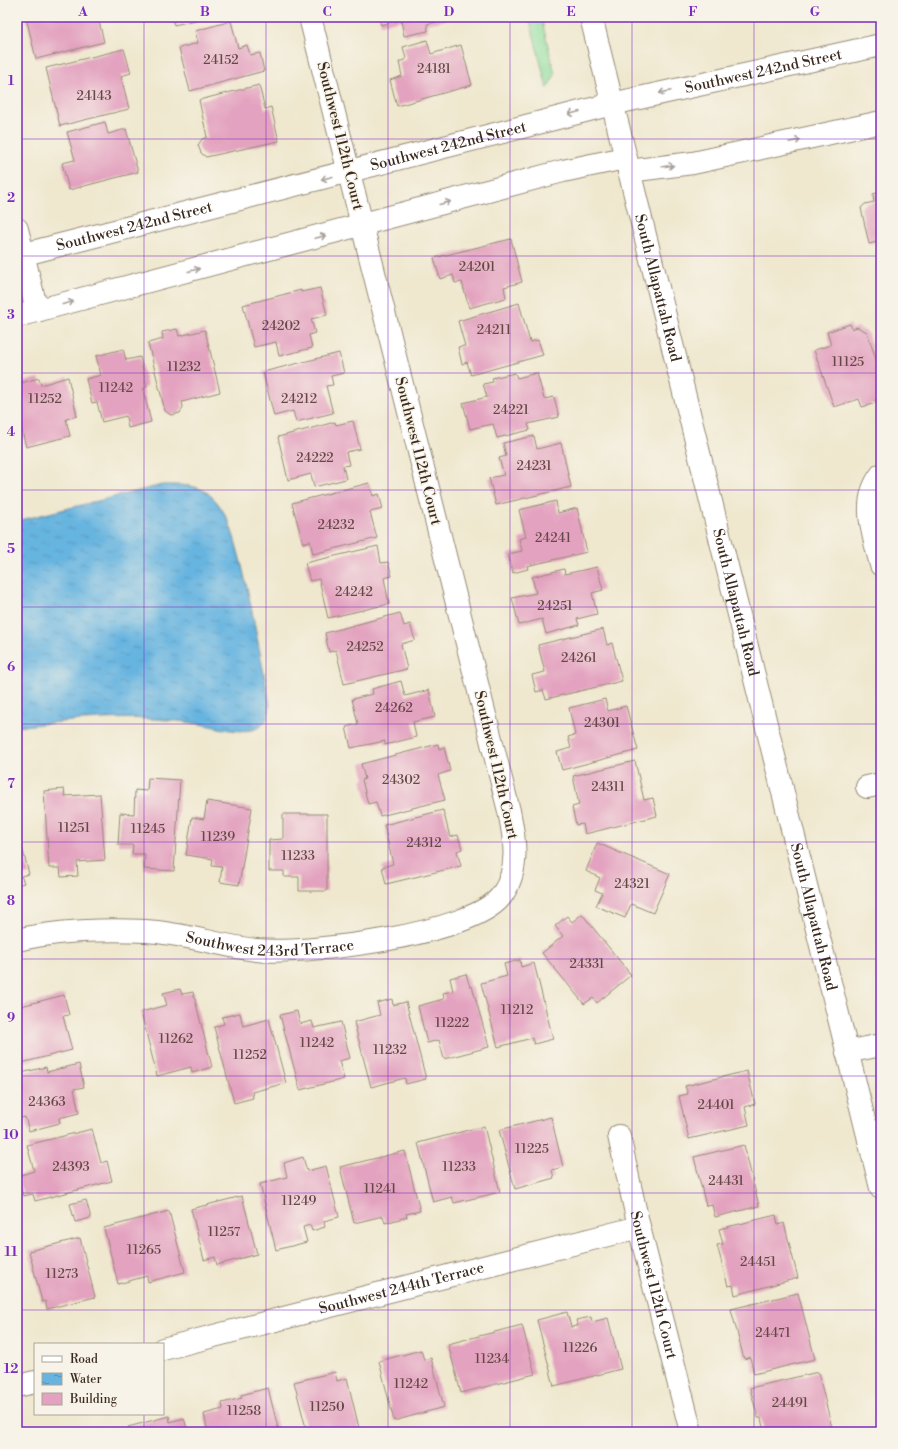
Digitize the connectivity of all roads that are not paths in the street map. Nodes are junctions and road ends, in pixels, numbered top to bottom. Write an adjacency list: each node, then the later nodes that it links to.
1 (310, 17): 7 (street, Southwest 112th Court)
2 (590, 17): 4 (street, South Allapattah Road)
3 (881, 45): 4 (street, Southwest 242nd Street, one-way to 4)
4 (612, 104): 6 (street, South Allapattah Road); 7 (street, Southwest 242nd Street, one-way to 7)
5 (881, 122): 6 (street, one-way to 5)
6 (627, 164): 8 (street, one-way to 6); 17 (street, South Allapattah Road)
7 (348, 172): 8 (street, Southwest 112th Court); 10 (street, Southwest 242nd Street, one-way to 10)
8 (362, 226): 11 (street, one-way to 8); 14 (street, Southwest 112th Court)
9 (17, 229): 10 (street)
10 (20, 255): 11 (street)
11 (27, 313)
12 (880, 477): 13 (street)
13 (881, 565)
14 (508, 885): 15 (street, Southwest 243rd Terrace)
15 (17, 940)
16 (881, 1045): 17 (street)
17 (847, 1052): 18 (street, South Allapattah Road)
18 (875, 1135): 20 (street, South Allapattah Road)
19 (619, 1136): 21 (street, Southwest 112th Court)
20 (881, 1188)
21 (639, 1227): 22 (street, Southwest 244th Terrace); 25 (street, Southwest 112th Court)
22 (164, 1349)
23 (34, 1382): 24 (street)
24 (17, 1386)
25 (691, 1432)

